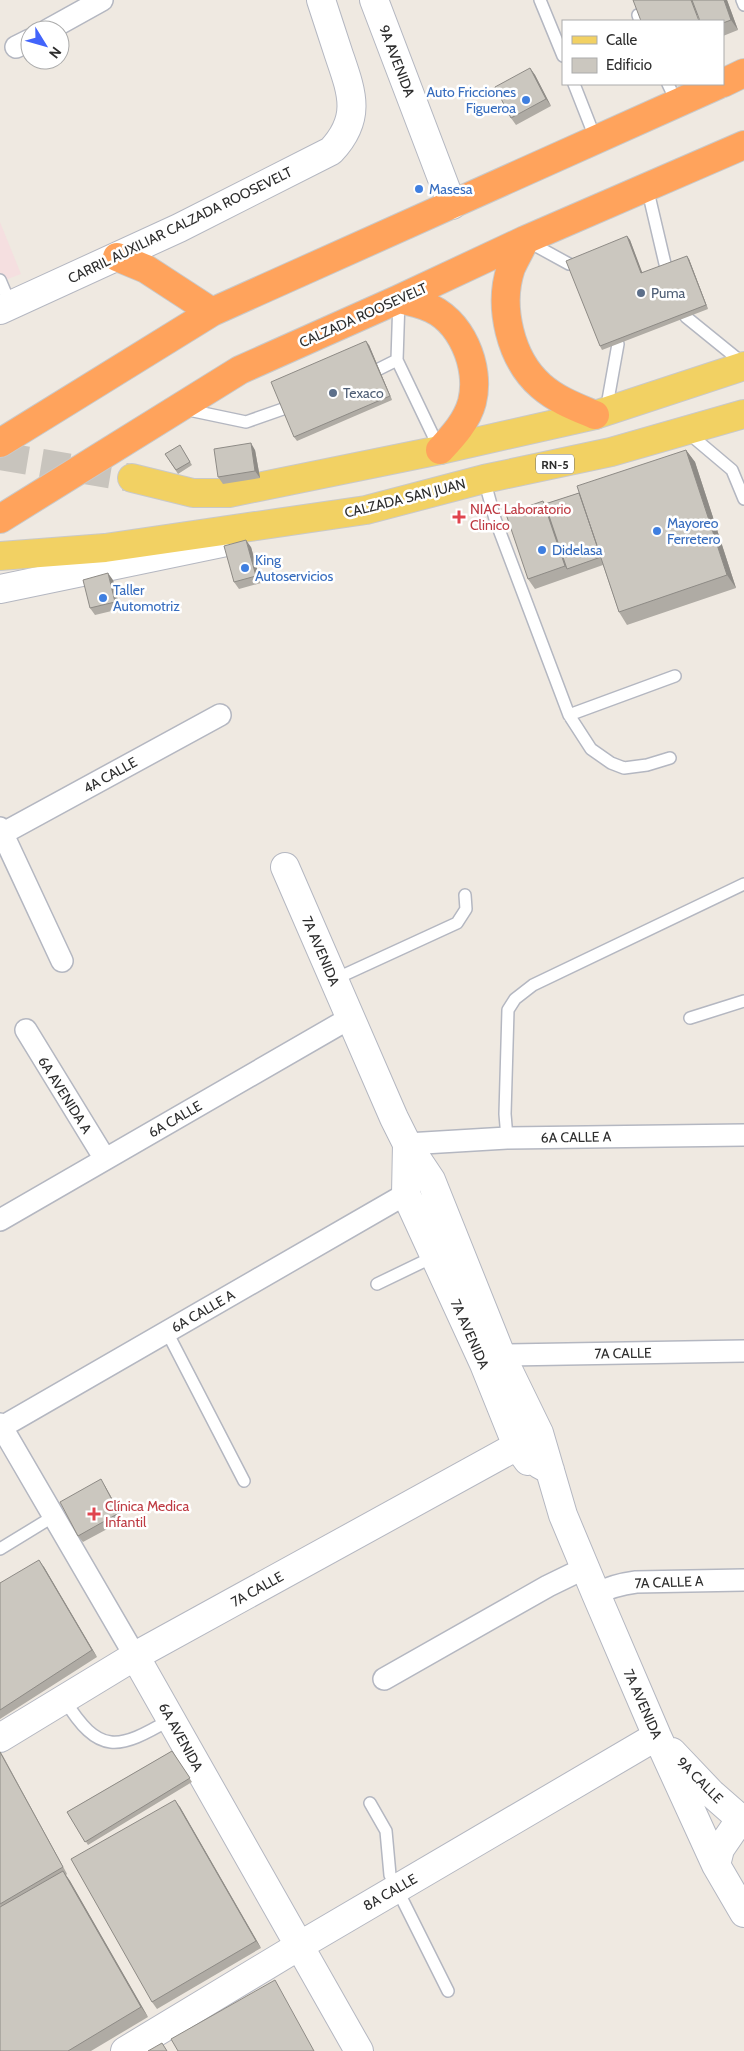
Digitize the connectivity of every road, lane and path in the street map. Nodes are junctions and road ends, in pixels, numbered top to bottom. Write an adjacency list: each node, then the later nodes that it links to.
1 (102, 0): 7 (street)
2 (321, 0): 19 (main road, CARRIL AUXILIAR CALZADA ROOSEVELT)
3 (374, 0): 17 (main road, 9A AVENIDA)
4 (540, 0): 8 (lane)
5 (742, 0): 6 (lane)
6 (744, 5)
7 (66, 20)
8 (562, 54)
9 (744, 73): 10 (highway)
10 (724, 82)
11 (574, 85): 14 (lane)
12 (712, 85): 13 (highway)
13 (672, 94): 14 (highway)
14 (596, 140): 17 (highway)
15 (744, 145): 16 (highway, CALZADA ROOSEVELT)
16 (647, 187): 18 (highway, CALZADA ROOSEVELT); 21 (lane)
17 (452, 205): 25 (highway)
18 (525, 240): 20 (lane); 23 (highway, CALZADA ROOSEVELT); 33 (highway)
19 (118, 257): 24 (main road, CARRIL AUXILIAR CALZADA ROOSEVELT); 25 (highway)
20 (569, 264)
21 (666, 268)
22 (0, 280): 24 (lane)
23 (399, 299): 28 (lane); 31 (highway, CALZADA ROOSEVELT); 37 (highway)
24 (5, 308)
25 (212, 312): 36 (highway)
26 (686, 317): 29 (lane)
27 (618, 344): 33 (lane)
28 (397, 360): 30 (lane); 37 (lane)
29 (744, 365): 33 (main road)
30 (379, 370)
31 (177, 408): 32 (lane); 43 (highway, CALZADA ROOSEVELT)
32 (284, 409)
33 (600, 414): 37 (main road)
34 (744, 414): 35 (main road, CALZADA SAN JUAN / RN-5)
35 (686, 431): 38 (lane); 40 (main road, CALZADA SAN JUAN / RN-5)
36 (0, 443)
37 (440, 450): 39 (main road)
38 (738, 469): 41 (lane)
39 (132, 478)
40 (484, 479): 42 (main road, CALZADA SAN JUAN / RN-5); 48 (lane)
41 (744, 499)
42 (366, 510): 44 (main road, CALZADA SAN JUAN / RN-5); 45 (main road)
43 (0, 519)
44 (0, 556)
45 (0, 589)
46 (675, 676): 48 (lane)
47 (220, 715): 50 (street, 4A CALLE)
48 (569, 715): 49 (lane)
49 (670, 758)
50 (1, 832): 54 (street)
51 (285, 867): 55 (main road, 7A AVENIDA)
52 (744, 884): 61 (lane)
53 (464, 895): 55 (lane)
54 (62, 961)
55 (333, 980): 57 (main road, 7A AVENIDA)
56 (744, 1001): 58 (lane)
57 (350, 1018): 62 (main road, 7A AVENIDA); 63 (street, 6A CALLE)
58 (690, 1018)
59 (26, 1030): 63 (street, 6A AVENIDA A)
60 (744, 1135): 61 (street, 6A CALLE A)
61 (506, 1138): 62 (street, 6A CALLE A)
62 (407, 1144): 64 (main road, 7A AVENIDA); 70 (main road, 7A AVENIDA)
63 (105, 1159): 65 (street, 6A CALLE)
64 (406, 1194): 66 (main road, 7A AVENIDA); 68 (street, 6A CALLE A)
65 (0, 1220)
66 (434, 1256): 67 (lane); 72 (main road, 7A AVENIDA)
67 (377, 1284)
68 (166, 1332): 71 (street, 6A CALLE A); 74 (lane)
69 (744, 1350): 70 (street, 7A CALLE)
70 (501, 1355): 73 (main road, 7A AVENIDA)
71 (1, 1426): 76 (street, 6A AVENIDA)
72 (517, 1446): 73 (main road); 75 (main road, 7A AVENIDA); 81 (main road, 7A CALLE)
73 (550, 1470): 75 (main road, 7A AVENIDA)
74 (244, 1481)
75 (563, 1514): 78 (main road, 7A AVENIDA)
76 (54, 1516): 77 (lane); 81 (street, 6A AVENIDA)
77 (0, 1549)
78 (585, 1568): 80 (main road, 7A AVENIDA); 82 (street)
79 (744, 1580): 80 (street, 7A CALLE A)
80 (596, 1594): 85 (main road, 7A AVENIDA)
81 (135, 1656): 83 (main road, 7A CALLE); 84 (main road, 6A AVENIDA)
82 (384, 1679)
83 (64, 1699): 84 (lane); 86 (main road, 7A CALLE)
84 (171, 1719): 92 (main road, 6A AVENIDA)
85 (657, 1736): 88 (main road, 9A CALLE); 89 (main road, 7A AVENIDA); 90 (main road, 8A CALLE)
86 (0, 1738)
87 (370, 1803): 90 (lane)
88 (743, 1819): 89 (main road)
89 (716, 1864): 91 (main road)
90 (396, 1888): 92 (main road, 8A CALLE); 93 (lane)
91 (744, 1913)
92 (298, 1946): 94 (main road, 8A CALLE); 95 (main road, 6A AVENIDA)
93 (448, 1991)
94 (125, 2051)
95 (359, 2051)

